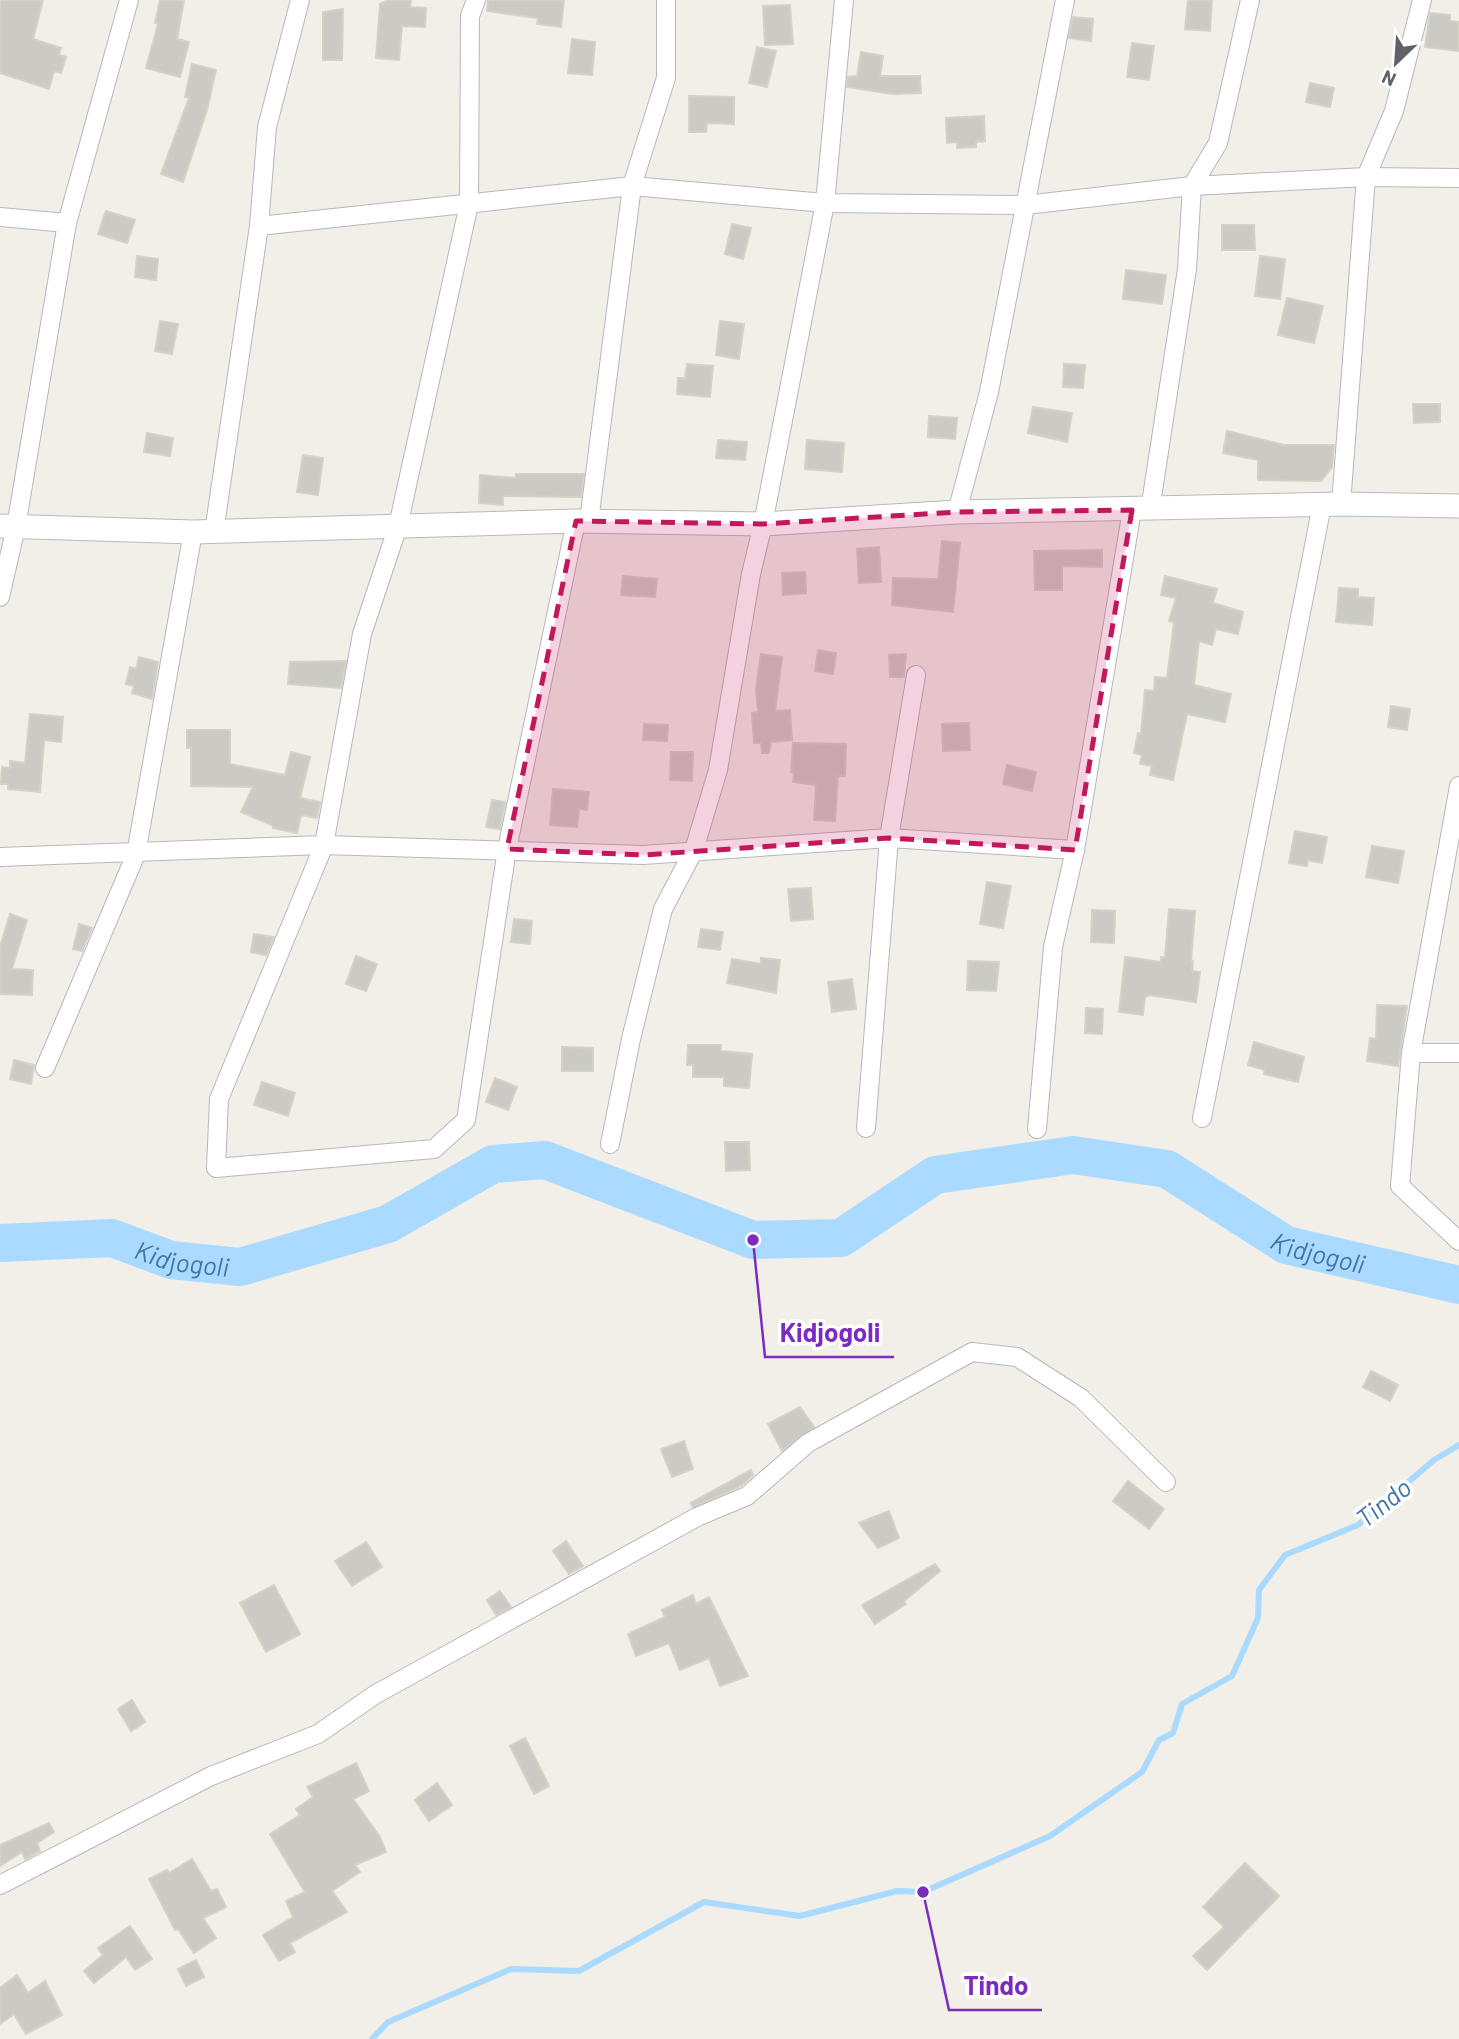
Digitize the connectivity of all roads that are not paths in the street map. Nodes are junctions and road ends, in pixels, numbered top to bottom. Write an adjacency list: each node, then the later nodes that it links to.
1 (129, 0): 17 (street)
2 (300, 0): 18 (street)
3 (476, 0): 14 (street)
4 (666, 0): 11 (street)
5 (844, 0): 13 (street)
6 (1065, 0): 15 (street)
7 (1250, 0): 12 (street)
8 (1422, 0): 9 (street)
9 (1366, 177): 10 (street); 12 (street); 19 (street)
10 (1459, 178)
11 (632, 186): 13 (street); 14 (street); 23 (street)
12 (1192, 186): 15 (street); 21 (street)
13 (825, 203): 15 (street); 24 (street)
14 (469, 204): 18 (street); 26 (street)
15 (1025, 205): 22 (street)
16 (0, 217): 17 (street)
17 (67, 223): 25 (street)
18 (259, 226): 27 (street)
19 (1331, 504): 20 (street); 21 (street); 41 (street)
20 (1459, 506)
21 (1141, 510): 22 (street); 35 (street)
22 (957, 512): 24 (street)
23 (583, 521): 24 (street); 26 (street); 33 (street)
24 (763, 524): 34 (street)
25 (8, 526): 27 (street); 28 (street)
26 (398, 526): 27 (street); 32 (street)
27 (204, 532): 36 (street)
28 (0, 597)
29 (916, 675): 31 (street)
30 (1459, 786): 38 (street)
31 (889, 838): 34 (street); 35 (street); 42 (street)
32 (324, 845): 33 (street); 33 (street); 36 (street)
33 (507, 849): 34 (street)
34 (694, 850): 44 (street)
35 (1075, 850): 43 (street)
36 (136, 854): 37 (street); 40 (street)
37 (0, 857)
38 (1411, 1052): 39 (street); 45 (street)
39 (1459, 1053)
40 (45, 1068)
41 (1202, 1118)
42 (866, 1128)
43 (1037, 1129)
44 (610, 1144)
45 (1459, 1241)
46 (1166, 1482): 47 (street)
47 (0, 1885)

